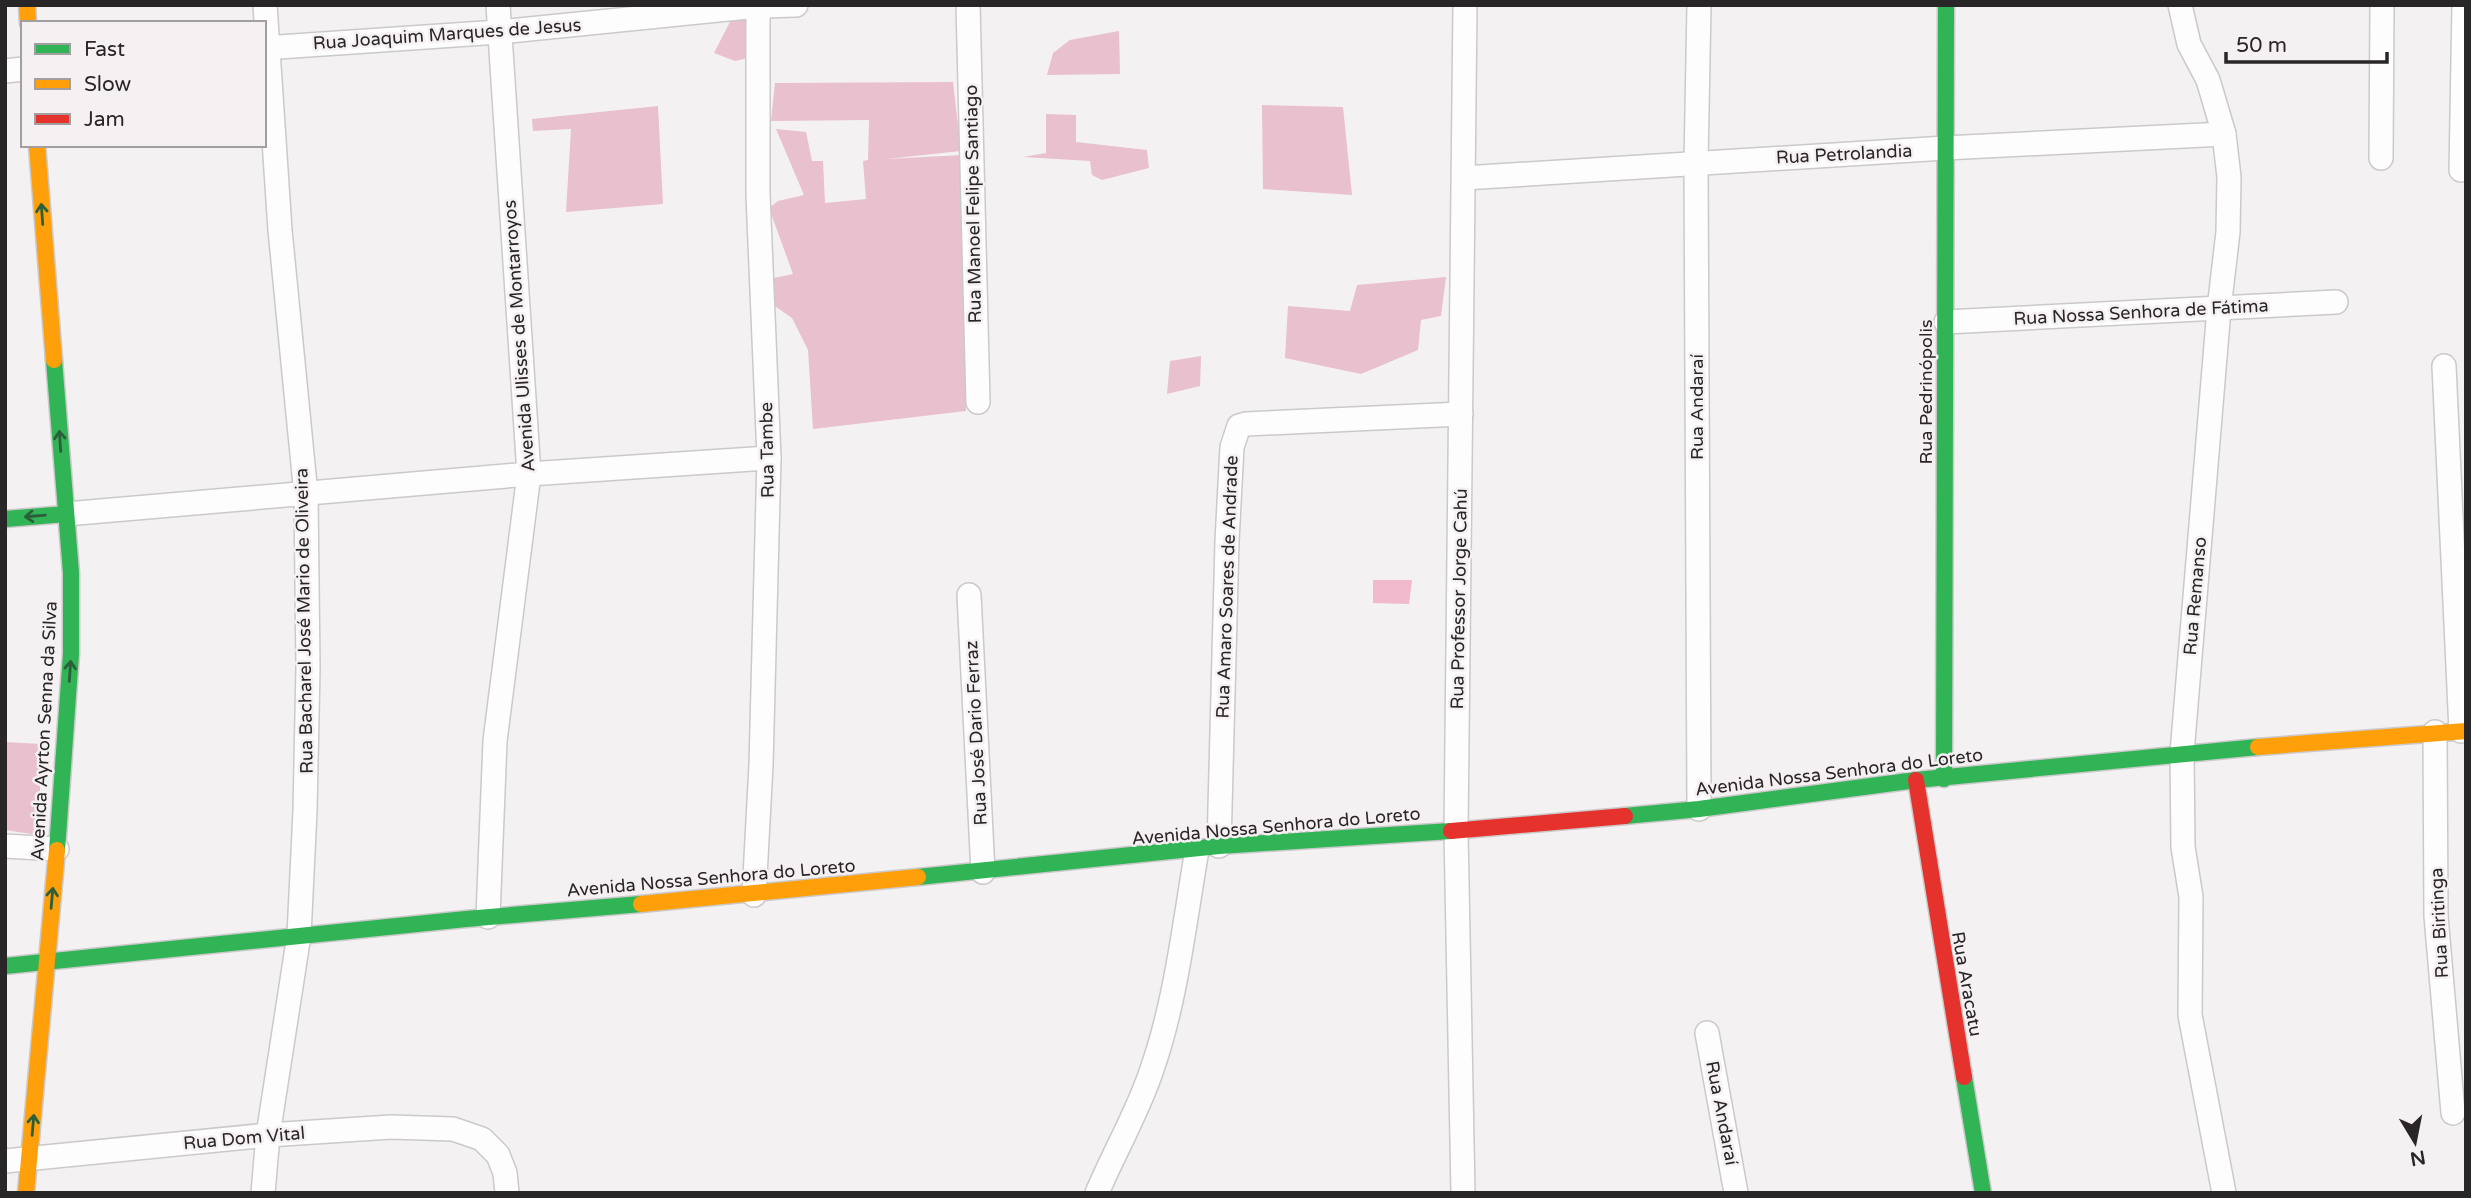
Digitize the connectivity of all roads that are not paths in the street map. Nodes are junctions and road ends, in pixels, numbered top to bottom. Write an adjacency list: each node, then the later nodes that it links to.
1 (498, 5): 11 (street, Avenida Ulisses de Montarroyos)
2 (796, 5): 10 (street, Rua Joaquim Marques de Jesus)
3 (968, 5): 25 (street, Rua Manoel Felipe Santiago)
4 (1465, 5): 20 (street, Rua Professor Jorge Cahú)
5 (1699, 5): 18 (street, Rua Andaraí)
6 (1947, 5): 16 (street, Rua Pedrinópolis)
7 (2180, 5): 14 (street, Rua Remanso)
8 (2382, 5): 17 (street)
9 (2464, 5): 19 (street)
10 (758, 6): 11 (street, Rua Joaquim Marques de Jesus); 27 (street, Rua Tambe)
11 (499, 32): 12 (street, Rua Joaquim Marques de Jesus); 28 (street, Avenida Ulisses de Montarroyos)
12 (266, 48)
13 (266, 60): 29 (street, Rua Bacharel José Mario de Oliveira)
14 (2224, 134): 16 (street, Rua Petrolandia); 22 (street, Rua Remanso)
15 (37, 147): 30 (street, Avenida Ayrton Senna da Silva, one-way to 15)
16 (1945, 148): 18 (street, Rua Petrolandia); 23 (street, Rua Pedrinópolis)
17 (2381, 158)
18 (1696, 163): 20 (street, Rua Petrolandia); 38 (street, Rua Andaraí)
19 (2460, 170)
20 (1464, 178): 26 (street, Rua Professor Jorge Cahú)
21 (2336, 302): 22 (street, Rua Nossa Senhora de Fátima)
22 (2219, 309): 23 (street, Rua Nossa Senhora de Fátima); 35 (street, Rua Remanso)
23 (1946, 322): 36 (street, Rua Pedrinópolis)
24 (2444, 366): 33 (street)
25 (978, 402)
26 (1461, 414): 39 (street, Rua Professor Jorge Cahú); 41 (street, Rua Amaro Soares de Andrade)
27 (769, 458): 28 (street); 44 (street, Rua Tambe)
28 (529, 474): 29 (street); 45 (street, Avenida Ulisses de Montarroyos)
29 (306, 495): 30 (street); 46 (street, Rua Bacharel José Mario de Oliveira)
30 (66, 514): 31 (street, one-way to 31); 42 (street, Avenida Ayrton Senna da Silva, one-way to 30)
31 (5, 519)
32 (969, 595): 43 (street, Rua José Dario Ferraz)
33 (2463, 731): 34 (street, Avenida Nossa Senhora do Loreto)
34 (2435, 732): 35 (street, Avenida Nossa Senhora do Loreto); 50 (street, Rua Biritinga)
35 (2182, 753): 36 (street, Avenida Nossa Senhora do Loreto); 61 (street, Rua Remanso)
36 (1944, 779): 37 (street, Avenida Nossa Senhora do Loreto)
37 (1916, 780): 38 (street, Avenida Nossa Senhora do Loreto); 60 (street, Rua Aracatu)
38 (1699, 809): 39 (street, Avenida Nossa Senhora do Loreto)
39 (1456, 831): 41 (street, Avenida Nossa Senhora do Loreto); 58 (street, Rua Professor Jorge Cahú)
40 (5, 846): 42 (street)
41 (1208, 848): 43 (street, Avenida Nossa Senhora do Loreto); 57 (street, Rua Amaro Soares de Andrade)
42 (57, 849): 47 (street, Avenida Ayrton Senna da Silva, one-way to 42)
43 (983, 872): 44 (street, Avenida Nossa Senhora do Loreto)
44 (754, 895): 45 (street, Avenida Nossa Senhora do Loreto)
45 (488, 917): 46 (street, Avenida Nossa Senhora do Loreto)
46 (299, 935): 47 (street, Avenida Nossa Senhora do Loreto); 51 (street, Rua Bacharel José Mario de Oliveira)
47 (47, 962): 48 (street, Avenida Nossa Senhora do Loreto); 52 (street, Avenida Ayrton Senna da Silva, one-way to 47)
48 (5, 967)
49 (1707, 1034): 59 (street, Rua Andaraí)
50 (2453, 1113)
51 (268, 1135): 52 (street, Rua Dom Vital); 55 (street, Rua Bacharel José Mario de Oliveira); 56 (street, Rua Dom Vital)
52 (30, 1159): 53 (street, Rua Dom Vital); 54 (street, Avenida Ayrton Senna da Silva)
53 (5, 1161)
54 (26, 1193)
55 (263, 1193)
56 (506, 1193)
57 (1097, 1193)
58 (1463, 1193)
59 (1737, 1193)
60 (1983, 1193)
61 (2224, 1193)

